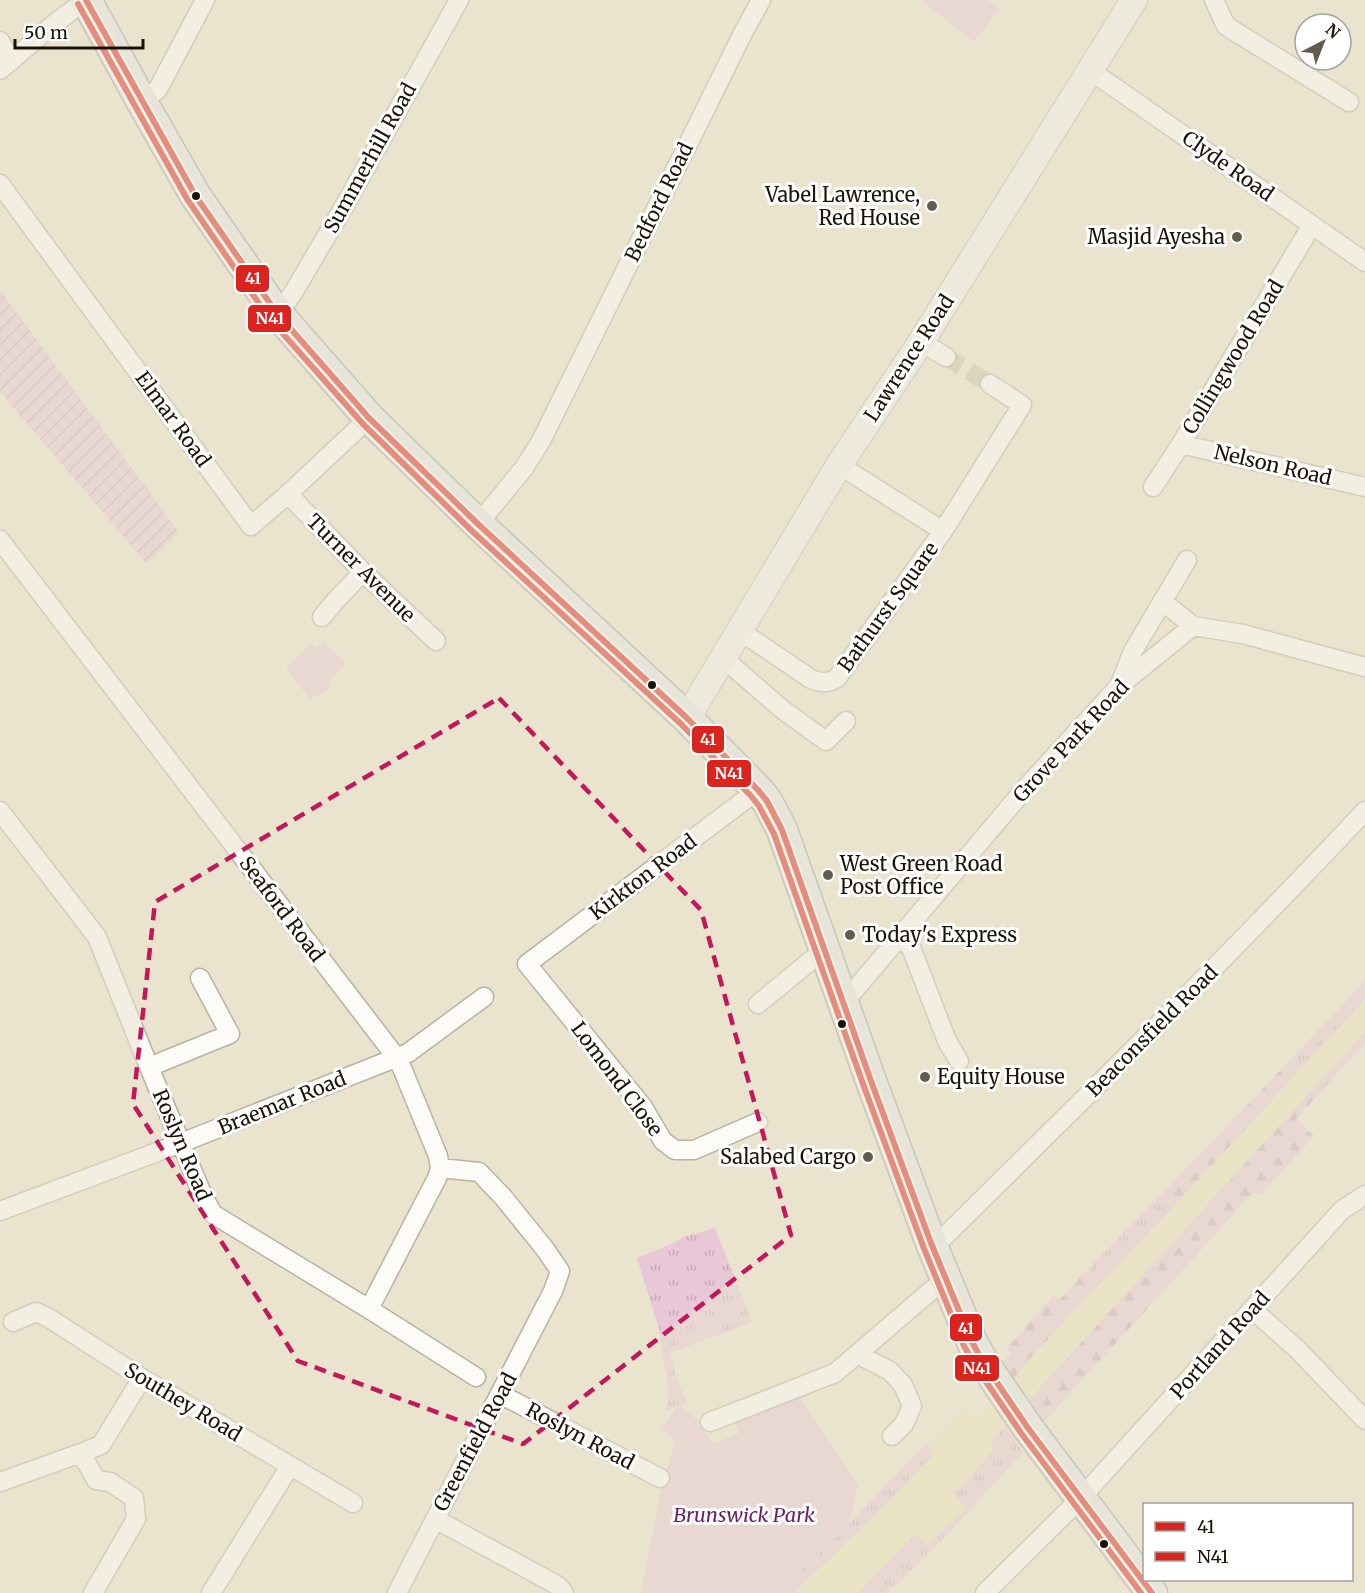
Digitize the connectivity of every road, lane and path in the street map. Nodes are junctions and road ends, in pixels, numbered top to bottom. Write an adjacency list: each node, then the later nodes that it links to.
1 (86, 0): 8 (street); 10 (main road)
2 (205, 0): 10 (street)
3 (459, 0): 15 (street, Summerhill Road)
4 (761, 0): 25 (street, Bedford Road)
5 (1134, 0): 9 (street, Lawrence Road)
6 (1214, 0): 11 (street)
7 (0, 41): 8 (street)
8 (5, 65)
9 (1091, 71): 13 (street, Clyde Road); 16 (street, Lawrence Road)
10 (142, 102): 15 (main road)
11 (1348, 102)
12 (0, 184): 24 (street, Elmar Road)
13 (1312, 225): 14 (street, Clyde Road); 20 (street, Collingwood Road)
14 (1365, 262)
15 (276, 312): 19 (main road)
16 (921, 342): 17 (street); 21 (street, Lawrence Road)
17 (946, 357)
18 (990, 384): 26 (street, Bathurst Square)
19 (369, 418): 24 (street, Elmar Road); 25 (main road)
20 (1181, 444): 22 (street, Collingwood Road); 23 (street, Nelson Road)
21 (839, 465): 26 (street, Bathurst Square); 33 (street, Lawrence Road)
22 (1153, 487)
23 (1365, 487)
24 (288, 494): 29 (street, Turner Avenue)
25 (478, 524): 38 (main road)
26 (943, 531): 33 (street, Bathurst Square)
27 (0, 540): 50 (street, Seaford Road)
28 (1187, 560): 30 (street)
29 (363, 572): 31 (street); 34 (street, Turner Avenue)
30 (1162, 601): 32 (street); 37 (street)
31 (322, 617)
32 (1193, 626): 36 (street); 37 (street, Grove Park Road)
33 (740, 631): 35 (street, Lawrence Road)
34 (436, 641)
35 (723, 658): 38 (street, Lawrence Road); 39 (street)
36 (1365, 667)
37 (1119, 686): 43 (street, Grove Park Road)
38 (687, 717): 40 (main road)
39 (846, 721)
40 (758, 790): 44 (main road); 45 (street, Kirkton Road)
41 (0, 811): 52 (street, Roslyn Road)
42 (1365, 811): 58 (street, Beaconsfield Road)
43 (901, 935): 48 (street, Grove Park Road); 51 (street)
44 (825, 949): 48 (main road); 49 (street)
45 (527, 964): 53 (street, Lomond Close)
46 (200, 978): 52 (street)
47 (484, 998): 50 (street, Braemar Road)
48 (842, 998): 58 (main road)
49 (758, 1004)
50 (396, 1057): 54 (street, Braemar Road); 55 (street, Seaford Road)
51 (959, 1061)
52 (148, 1067): 54 (street, Roslyn Road)
53 (758, 1122)
54 (181, 1143): 57 (street, Braemar Road); 60 (street, Roslyn Road)
55 (440, 1168): 60 (street); 66 (street, Greenfield Road)
56 (1365, 1195): 61 (street, Portland Road)
57 (0, 1211)
58 (931, 1243): 59 (main road)
59 (947, 1282): 63 (street); 74 (main road)
60 (369, 1309): 64 (street, Roslyn Road)
61 (1252, 1309): 67 (street); 74 (street, Portland Road)
62 (13, 1322): 65 (street, Southey Road)
63 (857, 1354): 68 (street); 69 (street)
64 (476, 1377)
65 (142, 1378): 70 (street); 71 (street, Southey Road)
66 (500, 1394): 72 (street, Roslyn Road); 76 (street, Greenfield Road)
67 (1365, 1420)
68 (721, 1423)
69 (892, 1436)
70 (81, 1454): 73 (street); 77 (street)
71 (290, 1466): 75 (street, Southey Road); 78 (street)
72 (660, 1478)
73 (0, 1482)
74 (1080, 1499): 81 (street, Portland Road); 82 (main road)
75 (353, 1503)
76 (435, 1519): 79 (street, Greenfield Road); 80 (street)
77 (93, 1593)
78 (211, 1593)
79 (397, 1593)
80 (564, 1593)
81 (985, 1593)
82 (1152, 1593)

